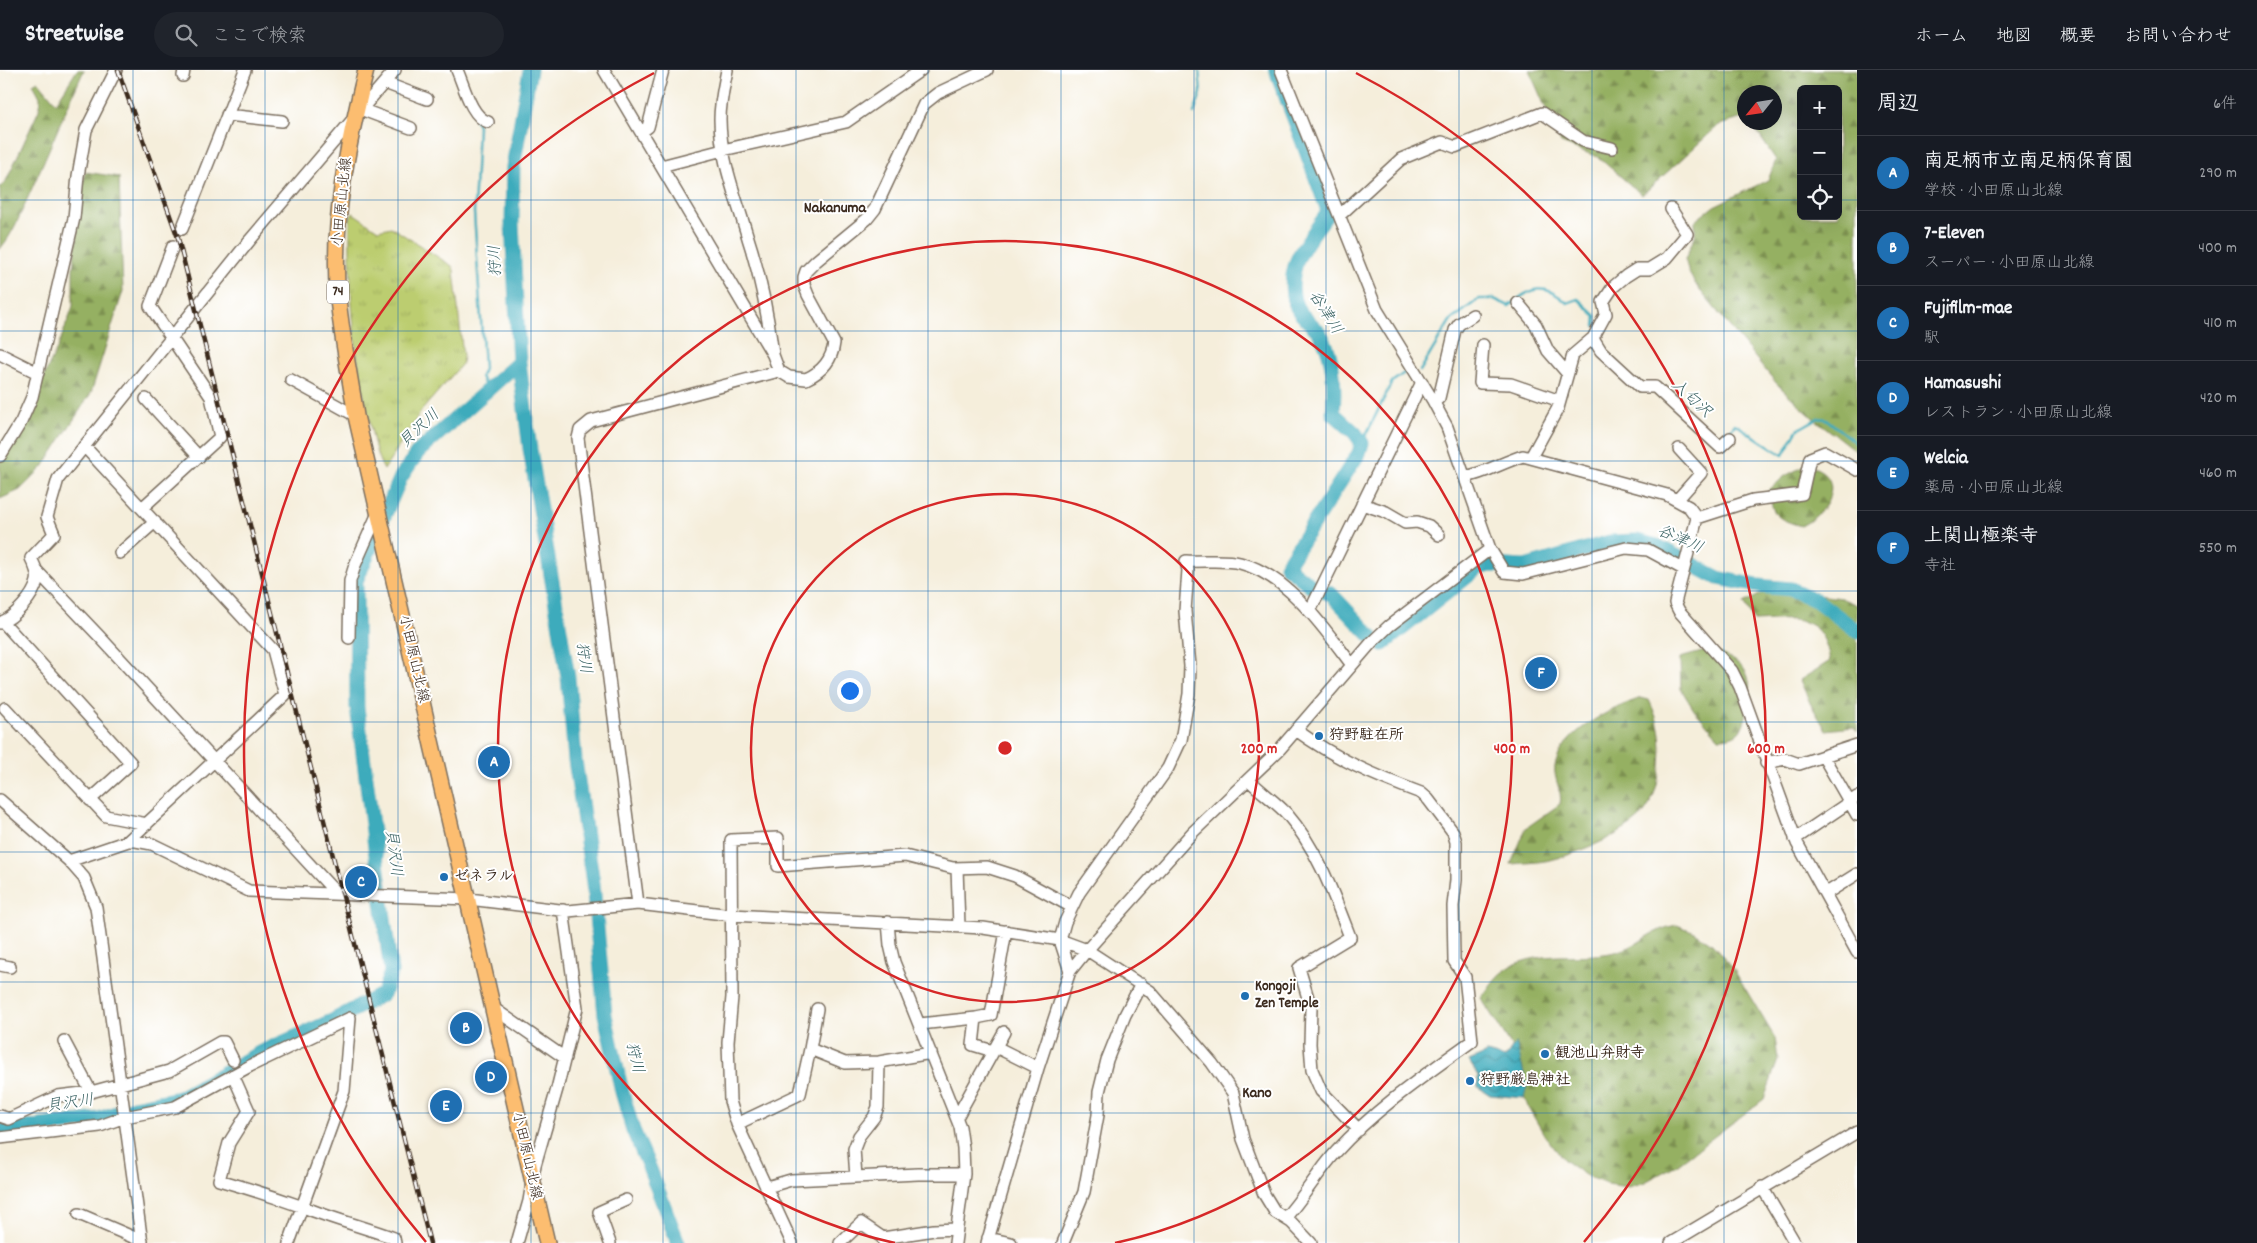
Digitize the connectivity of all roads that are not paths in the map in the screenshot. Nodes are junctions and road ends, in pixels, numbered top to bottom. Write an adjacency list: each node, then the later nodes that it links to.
1 (116, 70): 35 (street)
2 (245, 70): 14 (street)
3 (366, 70): 15 (main road, 小田原山北線 / 74)
4 (395, 70): 12 (street)
5 (456, 70): 17 (street)
6 (604, 70): 19 (street)
7 (663, 70): 19 (street)
8 (727, 70): 21 (street)
9 (921, 70): 21 (street)
10 (987, 70): 34 (street)
11 (1281, 70): 24 (street)
12 (385, 83): 13 (street); 15 (street)
13 (427, 99)
14 (227, 114): 16 (street); 25 (street)
15 (358, 116): 18 (street); 30 (street); 42 (main road, 小田原山北線 / 74)
16 (282, 121)
17 (488, 122)
18 (411, 128)
19 (640, 132): 22 (street)
20 (1612, 148): 24 (street)
21 (723, 150): 22 (street); 33 (street)
22 (661, 166): 33 (street)
23 (1671, 210): 29 (street)
24 (1340, 215): 38 (street)
25 (182, 229)
26 (174, 246): 30 (street)
27 (1518, 303): 36 (street)
28 (1473, 315): 41 (street)
29 (1593, 338): 36 (street); 43 (street)
30 (172, 339): 44 (street); 47 (street)
31 (1483, 345): 40 (street)
32 (0, 354): 35 (street)
33 (773, 355): 34 (street)
34 (779, 371): 86 (street)
35 (38, 373): 46 (street)
36 (1566, 373): 40 (street)
37 (291, 380): 42 (street)
38 (1422, 382): 41 (street); 52 (street)
39 (146, 399): 47 (street)
40 (1560, 400): 48 (street)
41 (1434, 402): 50 (street)
42 (356, 416): 54 (main road, 小田原山北線 / 74)
43 (1730, 438)
44 (84, 446): 53 (street); 61 (street)
45 (1679, 449): 51 (street)
46 (0, 456)
47 (199, 457): 53 (street)
48 (1531, 457): 50 (street); 51 (street)
49 (1857, 470): 55 (street)
50 (1465, 477): 58 (street)
51 (1678, 499): 55 (street)
52 (1362, 504): 57 (street); 62 (street)
53 (142, 508): 56 (street)
54 (378, 513): 64 (street); 85 (main road, 小田原山北線 / 74)
55 (1697, 518): 60 (street)
56 (155, 522): 59 (street); 70 (street)
57 (1439, 535)
58 (1490, 550): 60 (street); 65 (street)
59 (120, 553)
60 (1683, 569): 71 (street)
61 (37, 571): 63 (street); 70 (street)
62 (1310, 611): 65 (street); 87 (street)
63 (2, 623): 75 (street)
64 (349, 638)
65 (1352, 665): 67 (street)
66 (5, 708): 75 (street)
67 (1296, 730): 72 (street); 118 (street)
68 (1857, 745): 69 (street)
69 (1823, 756): 71 (street); 73 (street)
70 (215, 762): 77 (street); 83 (street)
71 (1766, 763): 78 (street)
72 (1249, 780): 95 (street); 118 (street)
73 (1853, 799): 76 (street); 78 (street)
74 (0, 800): 80 (street)
75 (90, 800): 77 (street)
76 (1857, 815)
77 (147, 824): 79 (street)
78 (1795, 839): 84 (street)
79 (128, 841): 80 (street); 83 (street)
80 (69, 862): 112 (street)
81 (957, 868): 87 (street); 89 (street); 91 (street)
82 (1857, 874): 84 (street)
83 (337, 894): 85 (street)
84 (1826, 894): 94 (street)
85 (469, 900): 88 (street); 98 (main road, 小田原山北線 / 74)
86 (635, 904): 88 (street); 89 (street)
87 (1072, 907): 93 (street)
88 (566, 910): 107 (street)
89 (732, 915): 90 (street); 117 (street)
90 (888, 922): 91 (street); 101 (street)
91 (959, 927): 92 (street)
92 (1006, 932): 93 (street); 100 (street)
93 (1060, 940): 95 (street); 96 (street)
94 (1855, 945)
95 (1087, 950): 96 (street); 97 (street)
96 (1070, 972): 110 (street)
97 (1141, 984): 129 (street); 144 (street)
98 (493, 1008): 107 (street); 123 (main road, 小田原山北線 / 74)
99 (817, 1009): 104 (street)
100 (976, 1018): 101 (street); 105 (street)
101 (920, 1024): 106 (street)
102 (1004, 1032): 105 (street)
103 (64, 1042): 113 (street)
104 (810, 1049): 109 (street); 117 (street)
105 (995, 1049): 110 (street); 115 (street)
106 (931, 1053): 109 (street); 115 (street)
107 (564, 1058): 123 (street)
108 (233, 1060): 112 (street)
109 (879, 1062): 122 (street)
110 (1038, 1068): 133 (street)
111 (233, 1075): 114 (street); 127 (street); 127 (street)
112 (120, 1084): 113 (street); 114 (street)
113 (91, 1092): 116 (street)
114 (125, 1117): 120 (street); 134 (street)
115 (957, 1117): 121 (street)
116 (6, 1119): 120 (street)
117 (737, 1124): 125 (street)
118 (1359, 1130): 129 (street)
119 (1857, 1132): 124 (street)
120 (5, 1137)
121 (964, 1174): 122 (street); 130 (street)
122 (856, 1177): 125 (street)
123 (532, 1182): 137 (street); 138 (main road, 小田原山北線 / 74)
124 (1762, 1187): 146 (street); 147 (street)
125 (767, 1188): 140 (street)
126 (626, 1200): 139 (street)
127 (302, 1207): 135 (street); 136 (street)
128 (78, 1214): 134 (street)
129 (1285, 1218): 145 (street)
130 (956, 1229): 131 (street); 142 (street)
131 (923, 1237): 132 (street)
132 (884, 1241): 141 (street)
133 (987, 1241): 143 (street)
134 (142, 1242)
135 (288, 1243)
136 (395, 1243)
137 (517, 1243)
138 (547, 1243)
139 (610, 1243)
140 (792, 1243)
141 (840, 1243)
142 (954, 1243)
143 (1011, 1243)
144 (1063, 1243)
145 (1311, 1243)
146 (1671, 1243)
147 (1795, 1243)

